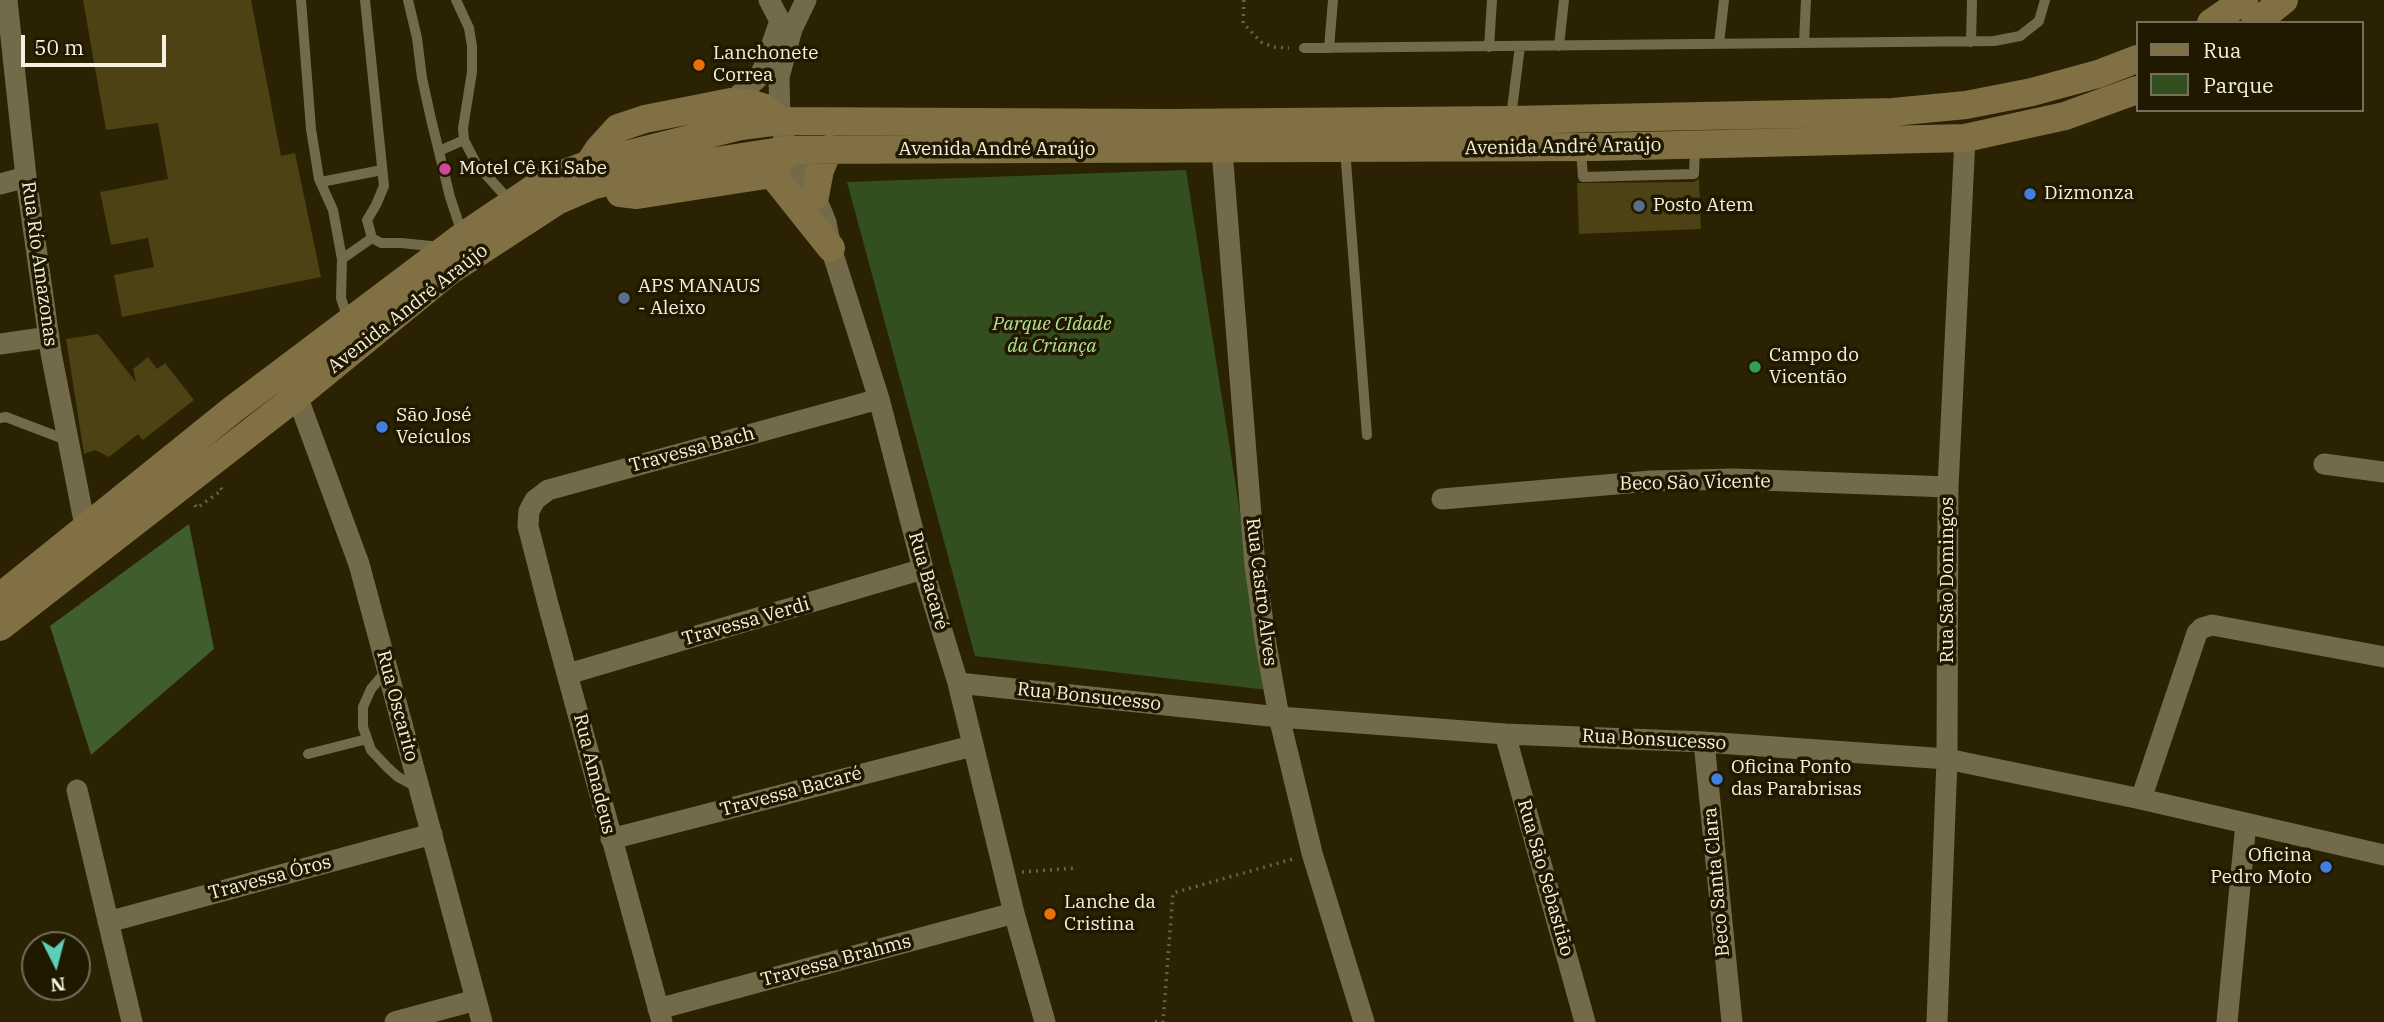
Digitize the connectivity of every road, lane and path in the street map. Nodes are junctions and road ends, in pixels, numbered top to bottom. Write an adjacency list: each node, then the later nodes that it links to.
1 (7, 0): 44 (street, Rua Río Amazonas)
2 (301, 0): 45 (lane)
3 (365, 0): 41 (lane)
4 (408, 0): 38 (lane)
5 (456, 0): 35 (lane)
6 (769, 0): 20 (street)
7 (806, 0): 20 (street)
8 (1244, 0): 27 (path)
9 (1333, 0): 28 (lane)
10 (1492, 0): 26 (lane)
11 (1564, 0): 25 (lane)
12 (1724, 0): 23 (lane)
13 (1807, 0): 22 (lane)
14 (1972, 0): 21 (lane)
15 (2045, 0): 21 (lane)
16 (2244, 0): 18 (main road)
17 (2284, 0): 19 (main road)
18 (2214, 21)
19 (2258, 21)
20 (786, 25): 31 (street); 33 (street, Rua Bacaré)
21 (1971, 41): 22 (lane)
22 (1804, 43): 23 (lane)
23 (1719, 44): 25 (lane)
24 (1520, 46): 25 (lane); 26 (lane); 32 (lane)
25 (1559, 46)
26 (1489, 47): 28 (lane)
27 (1304, 48): 28 (lane)
28 (1329, 48)
29 (2136, 59): 32 (main road, Avenida André Araújo)
30 (2136, 90): 34 (main road, Avenida André Araújo)
31 (731, 102): 33 (main road); 42 (main road)
32 (1510, 120): 33 (main road, Avenida André Araújo)
33 (780, 121): 39 (street, Rua Bacaré); 42 (main road, Avenida André Araújo)
34 (1965, 138): 37 (main road, Avenida André Araújo); 63 (street, Rua São Domingos)
35 (464, 141): 38 (lane); 48 (lane)
36 (829, 149): 39 (main road, Avenida André Araújo); 40 (main road, Avenida André Araújo); 47 (main road)
37 (1345, 149): 40 (main road, Avenida André Araújo); 59 (lane)
38 (439, 150): 50 (lane)
39 (787, 150): 42 (main road, Avenida André Araújo); 43 (main road); 47 (street, Rua Bacaré)
40 (1222, 150): 76 (street, Rua Castro Alves)
41 (383, 170): 45 (lane); 49 (lane)
42 (592, 174): 43 (main road); 48 (main road, Avenida André Araújo); 56 (main road, Avenida André Araújo)
43 (772, 174): 51 (main road)
44 (26, 177): 46 (street); 54 (street, Rua Río Amazonas)
45 (321, 182): 52 (lane)
46 (0, 184)
47 (815, 195): 51 (street, Rua Bacaré)
48 (511, 202): 50 (main road, Avenida André Araújo)
49 (372, 238): 50 (lane); 52 (lane)
50 (455, 242): 53 (main road, Avenida André Araújo)
51 (831, 248): 57 (street, Rua Bacaré)
52 (342, 258): 53 (lane)
53 (349, 322): 67 (main road, Avenida André Araújo)
54 (49, 337): 55 (street); 60 (street, Rua Río Amazonas)
55 (0, 344)
56 (297, 396): 71 (main road, Avenida André Araújo); 73 (street, Rua Oscarito)
57 (879, 399): 68 (street, Travessa Bach); 69 (street, Rua Bacaré)
58 (0, 418): 60 (lane)
59 (1367, 435)
60 (69, 441): 67 (street, Rua Río Amazonas)
61 (2324, 464): 62 (street)
62 (2384, 472)
63 (1948, 487): 65 (street, Beco São Vicente); 82 (street, Rua São Domingos)
64 (222, 490): 66 (path)
65 (1442, 499)
66 (197, 508)
67 (85, 526): 70 (main road, Avenida André Araújo)
68 (527, 526): 74 (street, Rua Amadeus)
69 (923, 569): 74 (street, Travessa Verdi); 75 (street, Rua Bacaré)
70 (0, 597)
71 (0, 627)
72 (2384, 657): 85 (street)
73 (387, 670): 78 (lane); 83 (street, Rua Oscarito)
74 (568, 674): 88 (street, Rua Amadeus)
75 (958, 684): 76 (street, Rua Bonsucesso); 80 (street, Rua Bacaré)
76 (1279, 717): 77 (street, Rua Bonsucesso); 89 (street, Rua Castro Alves)
77 (1505, 734): 79 (street, Rua Bonsucesso); 103 (street, Rua São Sebastião)
78 (367, 740): 81 (lane); 83 (lane)
79 (1704, 742): 82 (street, Rua Bonsucesso); 104 (street, Beco Santa Clara)
80 (972, 746): 88 (street, Travessa Bacaré); 92 (street, Rua Bacaré)
81 (308, 754)
82 (1947, 759): 85 (street, Rua Bonsucesso); 105 (street, Rua São Domingos)
83 (419, 789): 87 (street, Rua Oscarito)
84 (76, 790): 94 (street)
85 (2141, 799): 86 (street, Rua Bonsucesso)
86 (2246, 823): 90 (street, Rua Bonsucesso); 106 (street)
87 (432, 834): 94 (street, Travessa Óros); 95 (street, Rua Oscarito)
88 (611, 839): 96 (street, Rua Amadeus)
89 (1312, 853): 101 (path); 102 (street, Rua Castro Alves)
90 (2384, 855)
91 (1076, 868): 92 (path)
92 (1004, 873): 93 (street, Rua Bacaré)
93 (1014, 913): 96 (street, Travessa Brahms); 100 (street, Rua Bacaré)
94 (108, 922): 97 (street)
95 (477, 1000): 98 (street); 99 (street, Rua Oscarito)
96 (660, 1015)
97 (132, 1022)
98 (395, 1022)
99 (482, 1022)
100 (1045, 1022)
101 (1155, 1022)
102 (1364, 1022)
103 (1585, 1022)
104 (1732, 1022)
105 (1937, 1022)
106 (2227, 1022)

